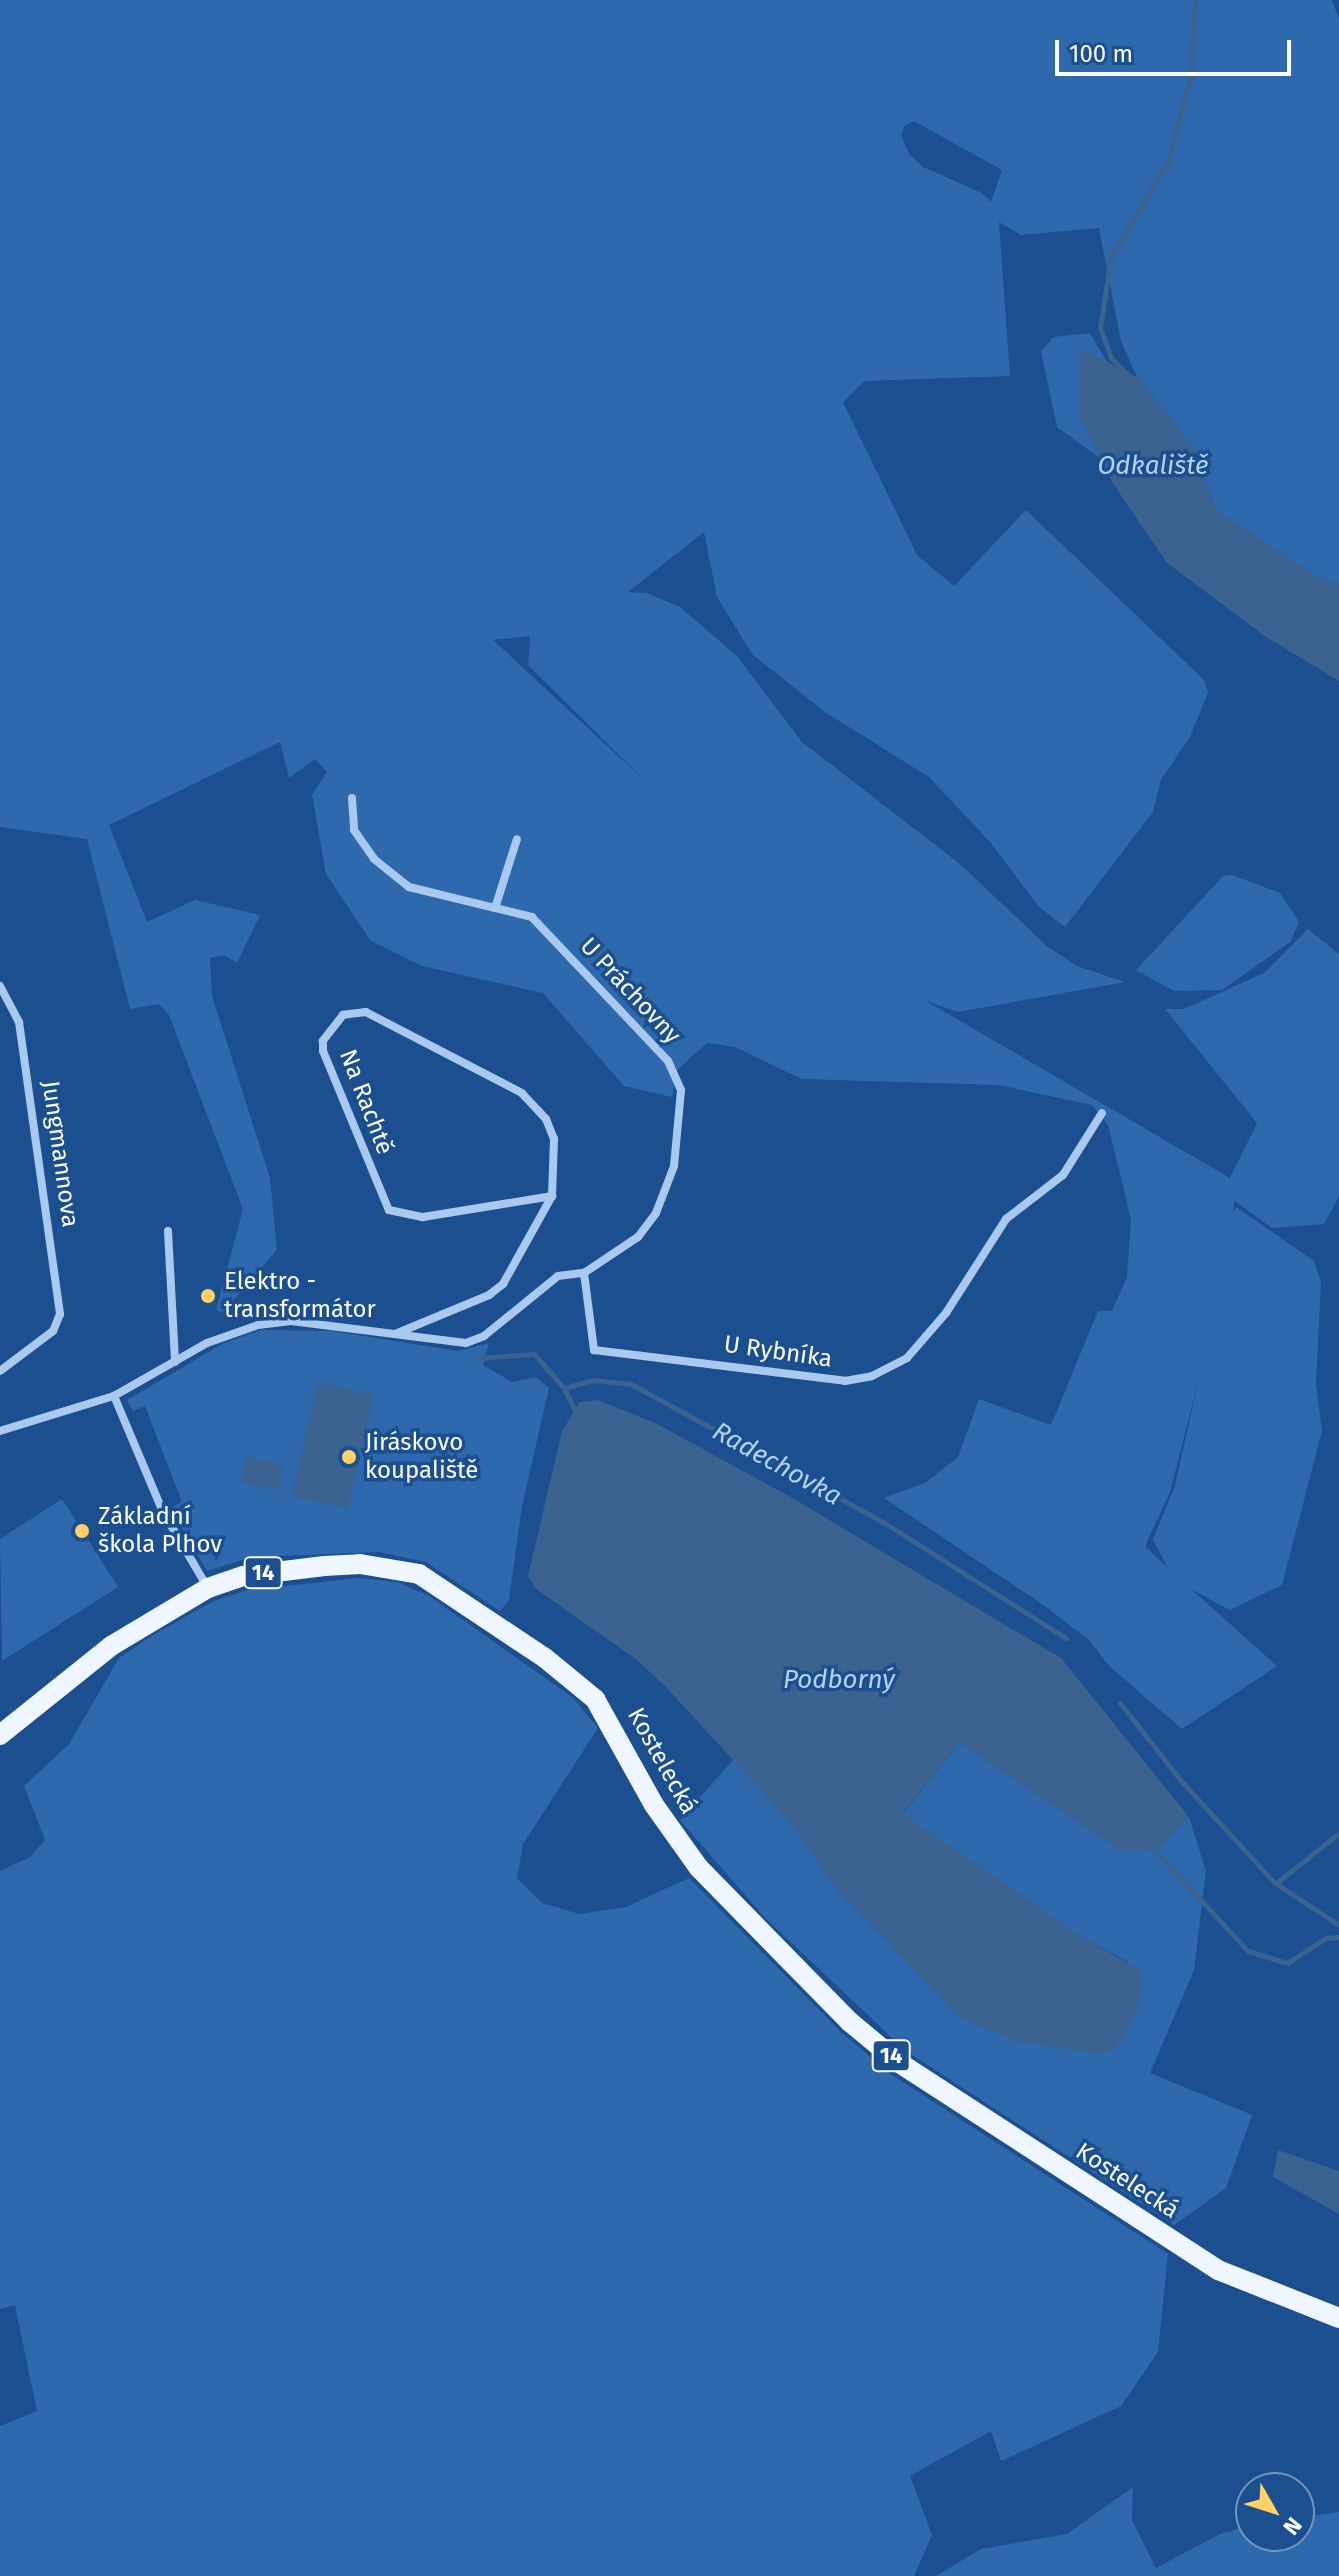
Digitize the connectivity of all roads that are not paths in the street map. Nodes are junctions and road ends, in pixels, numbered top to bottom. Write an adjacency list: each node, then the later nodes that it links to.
1 (352, 798): 3 (street, U Práchovny)
2 (517, 839): 3 (street)
3 (495, 908): 8 (street, U Práchovny)
4 (0, 986): 11 (street, Jungmannova)
5 (1102, 1113): 8 (street, U Rybníka)
6 (552, 1196): 6 (street, Na Rachtě); 9 (street, Na Rachtě)
7 (168, 1231): 10 (street)
8 (584, 1273): 9 (street, U Práchovny)
9 (395, 1334): 10 (street, U Práchovny)
10 (175, 1362): 12 (street, U Práchovny)
11 (0, 1371)
12 (114, 1396): 13 (street, U Práchovny); 14 (street)
13 (0, 1431)
14 (208, 1588): 15 (main road, Kostelecká / 14); 16 (main road, Kostelecká / 14)
15 (0, 1735)
16 (1339, 2318)

